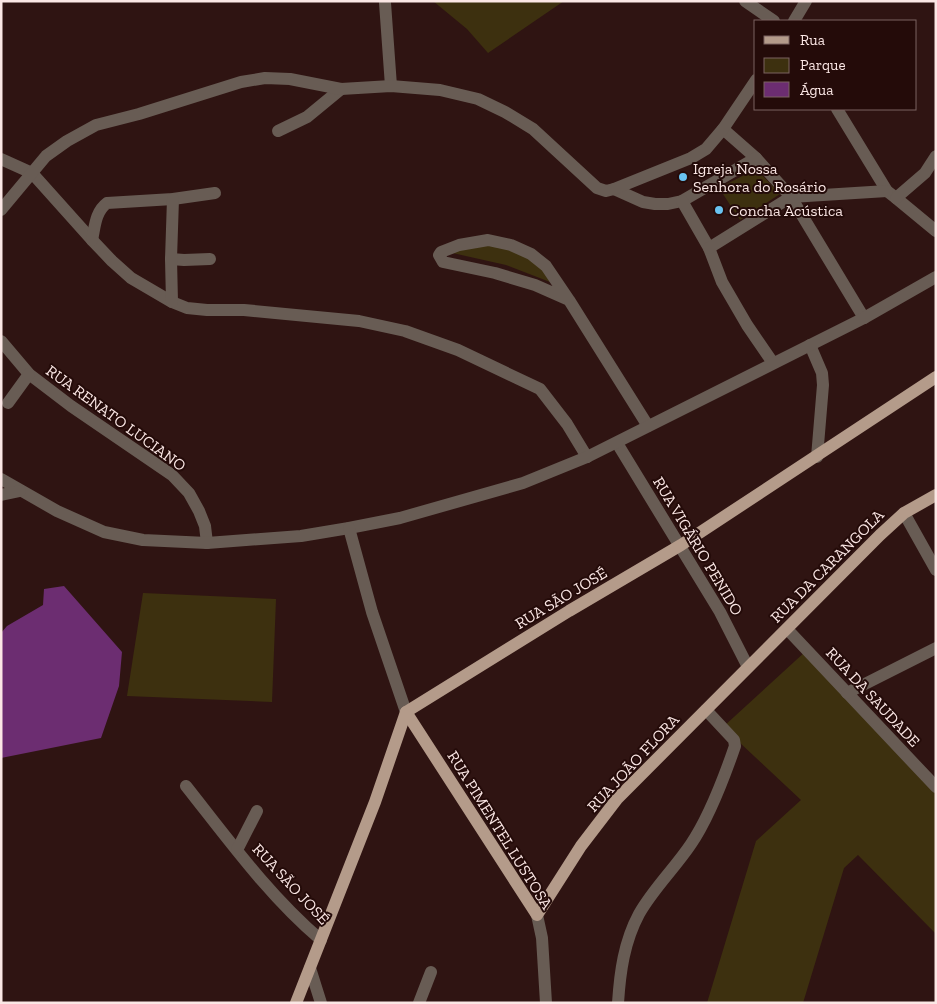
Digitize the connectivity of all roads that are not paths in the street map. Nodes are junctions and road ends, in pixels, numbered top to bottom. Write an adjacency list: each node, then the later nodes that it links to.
1 (745, 1): 4 (street)
2 (806, 1): 5 (street)
3 (385, 3): 7 (street)
4 (773, 20)
5 (795, 20)
6 (754, 83): 10 (street)
7 (391, 86): 8 (street); 16 (street)
8 (341, 89): 11 (street); 15 (street)
9 (838, 110): 18 (street)
10 (723, 129): 13 (street); 16 (street)
11 (278, 131)
12 (936, 156): 18 (street)
13 (756, 158): 19 (street); 21 (street)
14 (1, 159): 15 (street)
15 (32, 173): 22 (street); 24 (street)
16 (614, 189): 21 (street)
17 (215, 193): 20 (street)
18 (891, 194): 19 (street); 23 (street)
19 (791, 197): 25 (street); 31 (street)
20 (173, 199): 24 (street); 27 (street)
21 (682, 201): 25 (street)
22 (1, 210)
23 (936, 231)
24 (92, 240): 30 (street)
25 (708, 248): 34 (street)
26 (210, 258): 27 (street)
27 (171, 259): 30 (street)
28 (936, 277): 31 (street)
29 (569, 300): 29 (street); 38 (street)
30 (172, 302): 40 (street)
31 (864, 318): 33 (street)
32 (1, 341): 35 (street, RUA RENATO LUCIANO)
33 (810, 345): 34 (street); 41 (street)
34 (773, 363): 38 (street)
35 (28, 374): 37 (street, RUA RENATO LUCIANO); 48 (street, RUA RENATO LUCIANO)
36 (936, 377): 41 (main road, RUA SÃO JOSÉ)
37 (8, 403)
38 (648, 426): 39 (street)
39 (616, 443): 40 (street); 49 (street, RUA VIGÁRIO PENIDO)
40 (587, 457): 47 (street)
41 (817, 457): 49 (main road, RUA SÃO JOSÉ)
42 (1, 479): 43 (street)
43 (20, 491): 44 (street); 48 (street)
44 (1, 495)
45 (936, 495): 46 (main road, RUA DA CARANGOLA)
46 (904, 513): 50 (street); 51 (main road, RUA DA CARANGOLA)
47 (349, 528): 48 (street); 56 (street)
48 (207, 543)
49 (681, 545): 53 (street, RUA VIGÁRIO PENIDO); 56 (main road, RUA SÃO JOSÉ)
50 (936, 570)
51 (787, 629): 53 (main road, RUA DA CARANGOLA); 54 (street, RUA DA SAUDADE)
52 (936, 648): 54 (street)
53 (748, 667): 55 (main road, RUA JOÃO FLORA)
54 (848, 693): 58 (street, RUA DA SAUDADE)
55 (706, 710): 63 (main road, RUA JOÃO FLORA); 71 (street)
56 (406, 712): 63 (main road, RUA PIMENTEL LUSTOSA); 64 (main road, RUA SÃO JOSÉ)
57 (936, 768): 58 (street)
58 (923, 774): 60 (street, RUA DA SAUDADE)
59 (186, 786): 62 (street, RUA SÃO JOSÉ)
60 (936, 787)
61 (257, 811): 62 (street, RUA SÃO JOSÉ)
62 (237, 850): 64 (street, RUA SÃO JOSÉ)
63 (537, 915): 70 (street, RUA PIMENTEL LUSTOSA)
64 (321, 940): 65 (main road, RUA SÃO JOSÉ)
65 (310, 968): 67 (main road, RUA SÃO JOSÉ); 68 (street)
66 (431, 972): 69 (street)
67 (296, 1001)
68 (322, 1003)
69 (419, 1003)
70 (546, 1003)
71 (618, 1003)

